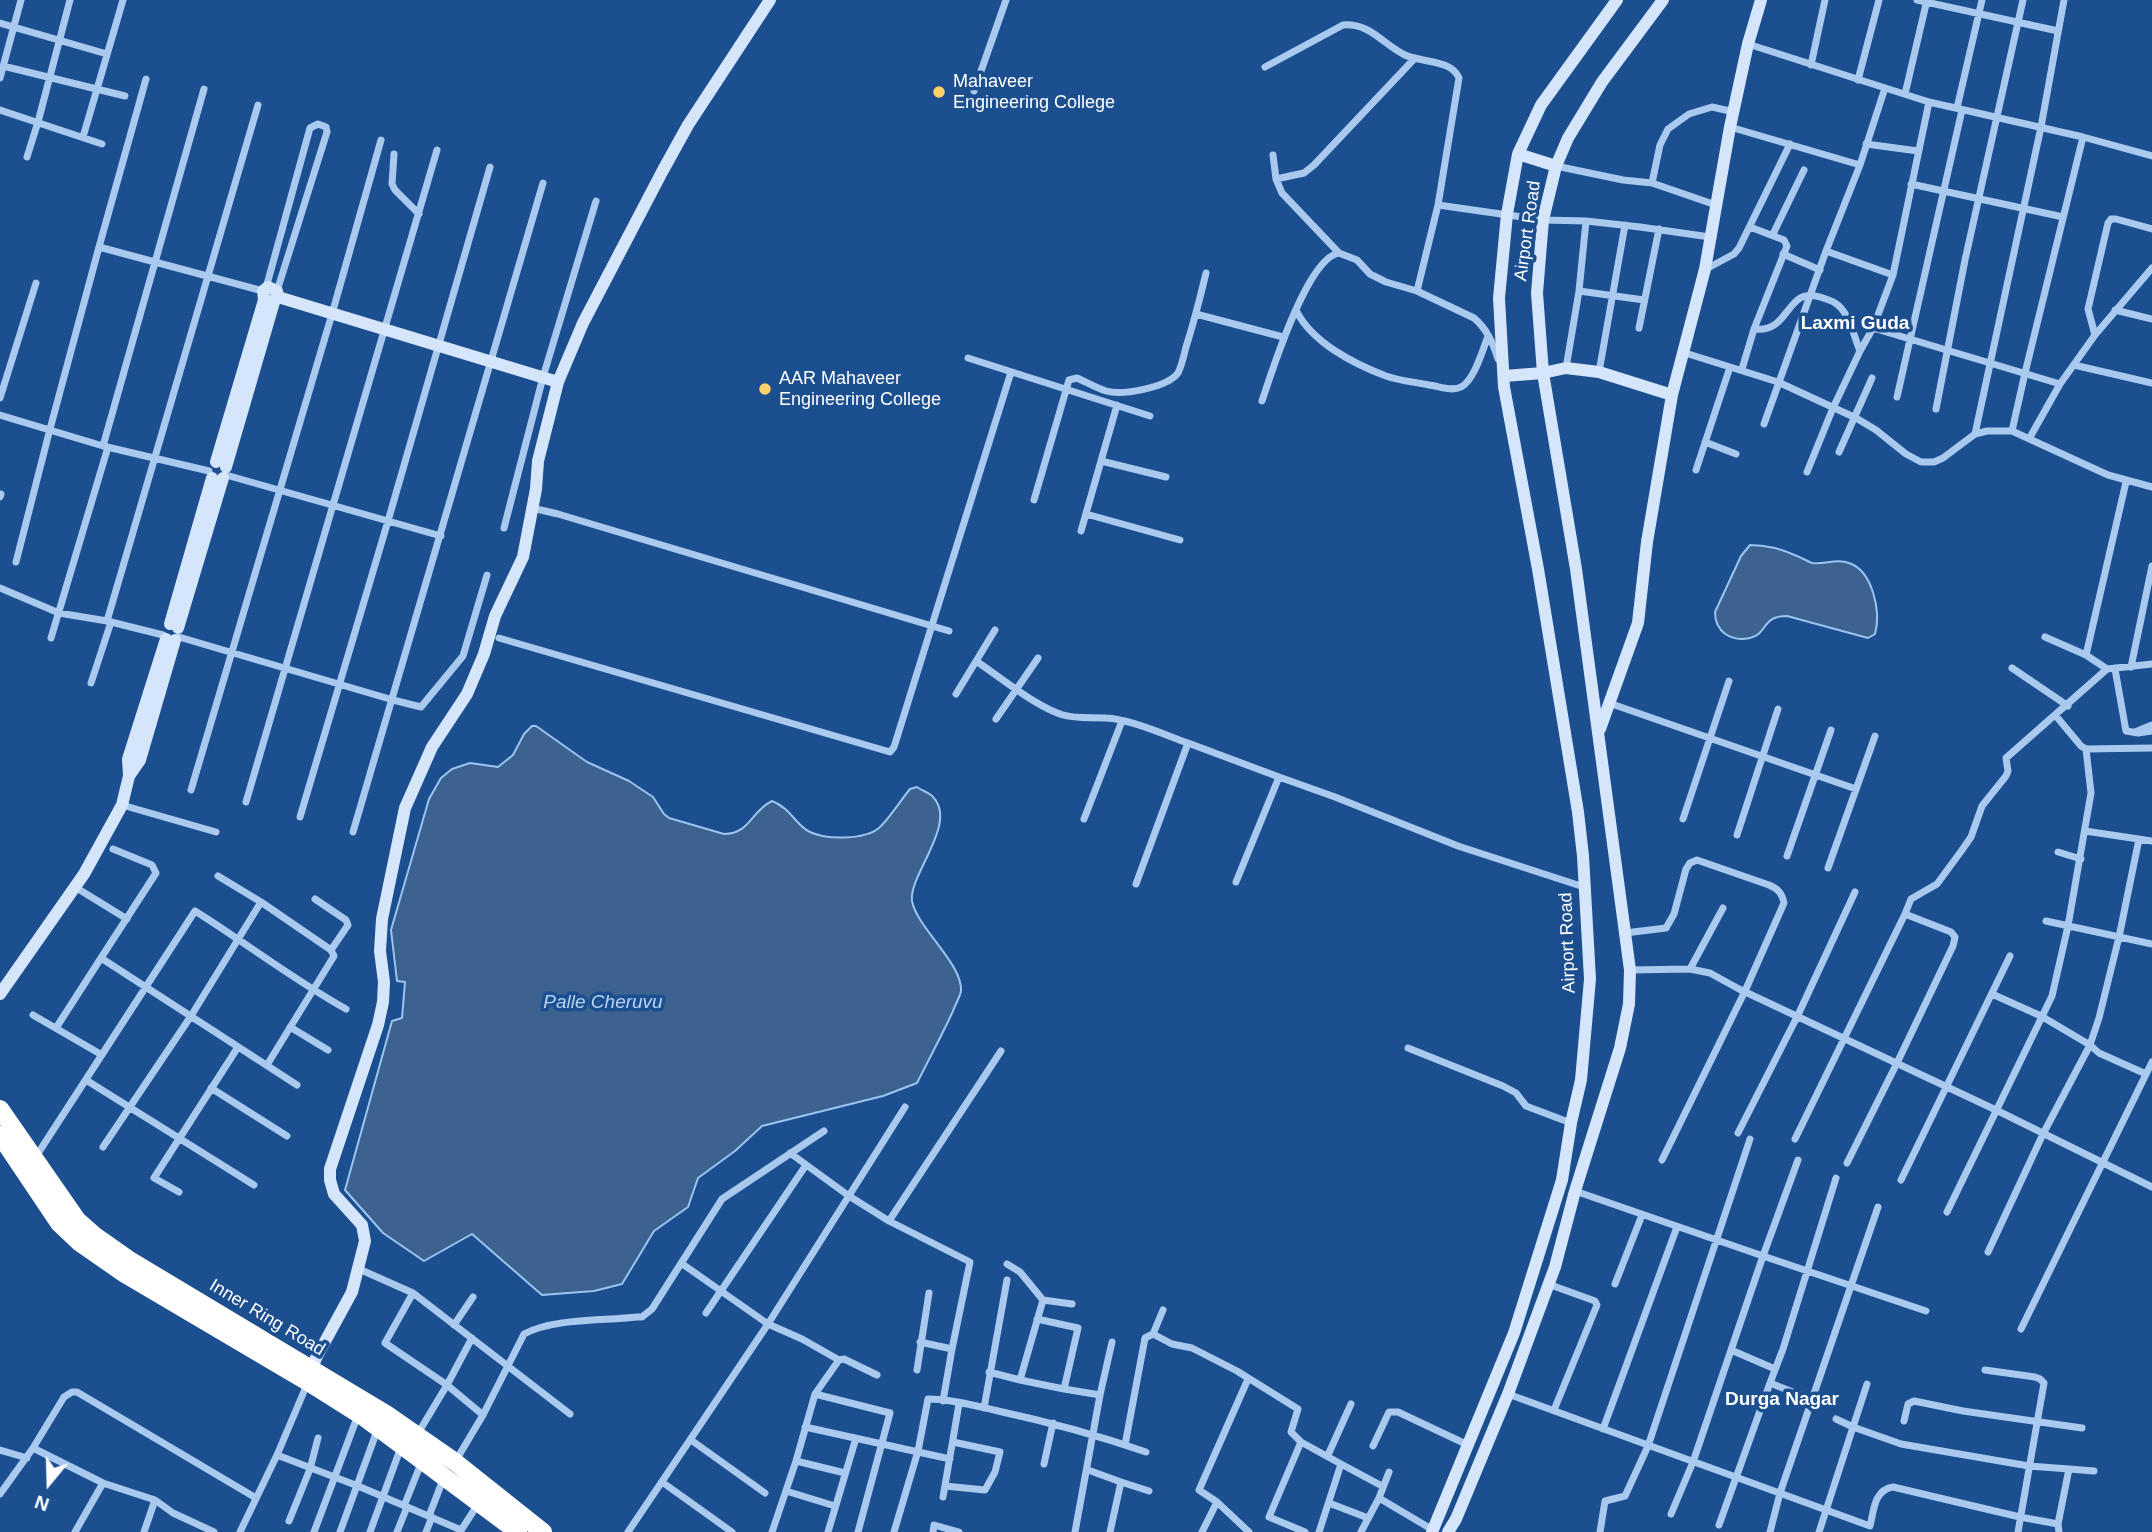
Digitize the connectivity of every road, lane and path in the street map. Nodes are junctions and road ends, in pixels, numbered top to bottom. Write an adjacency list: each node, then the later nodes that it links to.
1 (21, 0): 19 (street)
2 (70, 0): 21 (street)
3 (123, 0): 23 (street)
4 (770, 0): 134 (street)
5 (1006, 0): 35 (street)
6 (1617, 0): 56 (street, Airport Road)
7 (1663, 0): 61 (street, Airport Road)
8 (1761, 0): 22 (street, Airport Road)
9 (1825, 0): 25 (street)
10 (1879, 0): 31 (street)
11 (1917, 0): 15 (street)
12 (1982, 0): 16 (street)
13 (2023, 0): 17 (street)
14 (2064, 0): 20 (street)
15 (1927, 1): 16 (street); 36 (street)
16 (1979, 13): 17 (street); 40 (street)
17 (2018, 22): 20 (street); 43 (street)
18 (0, 23): 19 (street)
19 (14, 27): 21 (street); 26 (street)
20 (2058, 31): 46 (street)
21 (59, 39): 23 (street); 29 (street)
22 (1748, 44): 25 (street); 42 (street, Airport Road)
23 (107, 54): 34 (street)
24 (1415, 58): 27 (street); 64 (street); 71 (street)
25 (1811, 65): 31 (street)
26 (4, 66): 28 (street); 29 (street)
27 (1265, 67)
28 (0, 78)
29 (50, 78): 34 (street); 44 (street)
30 (146, 79): 85 (street)
31 (1858, 79): 32 (street)
32 (1885, 88): 36 (street); 52 (street)
33 (204, 89): 89 (street)
34 (97, 90): 37 (street); 47 (street)
35 (975, 91)
36 (1905, 94): 38 (street)
37 (125, 96)
38 (1929, 102): 40 (street); 54 (street)
39 (258, 105): 95 (street)
40 (1960, 109): 43 (street); 68 (street)
41 (0, 110): 44 (street)
42 (1734, 112): 45 (street, Airport Road); 66 (street)
43 (1997, 118): 46 (street); 69 (street)
44 (38, 122): 47 (street); 59 (street)
45 (1730, 127): 51 (street); 72 (street, Airport Road)
46 (2040, 127): 48 (street); 73 (street)
47 (83, 137): 50 (street)
48 (2082, 137): 58 (street); 76 (street)
49 (381, 140): 105 (street)
50 (102, 144)
51 (1790, 144): 60 (street); 80 (street)
52 (1866, 144): 54 (street); 60 (street)
53 (437, 150): 74 (street)
54 (1918, 151): 67 (street)
55 (394, 154): 74 (street)
56 (1518, 154): 61 (street); 75 (street, Airport Road)
57 (1273, 155): 64 (street)
58 (2152, 156)
59 (27, 157)
60 (1860, 164): 86 (street)
61 (1556, 166): 66 (street); 77 (street, Airport Road)
62 (490, 167): 116 (street)
63 (1804, 170): 83 (street)
64 (1276, 179): 87 (street)
65 (543, 183): 121 (street)
66 (1651, 183): 72 (street)
67 (1911, 184): 68 (street); 94 (street)
68 (1944, 190): 69 (street); 115 (street)
69 (1979, 198): 73 (street); 118 (street)
70 (596, 201): 132 (street)
71 (1438, 205): 75 (street); 97 (street)
72 (1716, 205): 84 (street, Airport Road)
73 (2023, 208): 76 (street); 122 (street)
74 (419, 214): 110 (street)
75 (1507, 214): 77 (street); 131 (street, Airport Road)
76 (2063, 217): 130 (street)
77 (1543, 220): 78 (street); 129 (street, Airport Road)
78 (1586, 221): 79 (street); 98 (street)
79 (1625, 225): 82 (street); 101 (street)
80 (1750, 227): 83 (street); 91 (street)
81 (2152, 228): 113 (street)
82 (1658, 229): 84 (street); 102 (street)
83 (1773, 234): 88 (street)
84 (1710, 237): 91 (street, Airport Road)
85 (99, 247): 89 (street); 150 (street)
86 (1826, 251): 92 (street); 94 (street)
87 (1339, 253): 97 (street); 103 (street)
88 (1783, 254): 92 (street); 111 (street)
89 (154, 262): 95 (street); 155 (street)
90 (2152, 268): 104 (street)
91 (1706, 269): 119 (street, Airport Road)
92 (1820, 270): 100 (street)
93 (1206, 273): 106 (street)
94 (1893, 275): 109 (street)
95 (208, 276): 99 (street); 158 (street)
96 (36, 284): 141 (street)
97 (1417, 291): 112 (street)
98 (1579, 291): 101 (street); 125 (street)
99 (270, 295): 99 (street); 105 (street); 161 (street)
100 (1811, 295): 111 (street); 117 (street); 135 (street)
101 (1612, 296): 102 (street); 128 (street)
102 (1644, 300): 108 (street)
103 (1296, 310): 112 (street); 114 (street)
104 (2115, 310): 107 (street); 113 (street)
105 (332, 314): 110 (street); 166 (street)
106 (1196, 314): 114 (street); 138 (street)
107 (2152, 319)
108 (1639, 328)
109 (1873, 328): 115 (street); 117 (street)
110 (386, 330): 116 (street); 168 (street)
111 (1754, 330): 126 (street)
112 (1488, 335): 131 (street)
113 (2095, 335): 123 (street)
114 (1283, 337): 142 (street)
115 (1911, 340): 118 (street); 140 (street)
116 (439, 346): 121 (street); 171 (street)
117 (1860, 351): 144 (street)
118 (1947, 351): 122 (street); 145 (street)
119 (1682, 352): 124 (street); 139 (street, Airport Road)
120 (968, 358): 127 (street)
121 (492, 362): 132 (street); 174 (street)
122 (1989, 363): 130 (street); 152 (street)
123 (2074, 365): 136 (street); 137 (street)
124 (1730, 367): 126 (street); 154 (street)
125 (1566, 368): 128 (street); 129 (street)
126 (1742, 369): 135 (street)
127 (1011, 372): 138 (street); 182 (street)
128 (1600, 372): 139 (street)
129 (1543, 373): 131 (street); 212 (street, Airport Road)
130 (2025, 373): 137 (street); 151 (street)
131 (1504, 376): 244 (street, Airport Road)
132 (543, 377): 134 (street); 172 (street)
133 (1872, 378): 148 (street)
134 (558, 382): 169 (street)
135 (1778, 382): 144 (street); 149 (street)
136 (2152, 383)
137 (2060, 384): 153 (street)
138 (1066, 389): 143 (street); 167 (street)
139 (1672, 395): 204 (street, Airport Road)
140 (1898, 397)
141 (0, 398)
142 (1262, 401)
143 (1117, 405): 147 (street); 159 (street)
144 (1833, 408): 148 (street); 162 (street)
145 (1936, 408)
146 (0, 415): 150 (street)
147 (1150, 416)
148 (1856, 418): 152 (street); 156 (street)
149 (1764, 424)
150 (50, 429): 155 (street); 176 (street)
151 (2012, 431): 152 (street); 153 (street)
152 (1975, 434)
153 (2029, 439): 164 (street)
154 (1705, 442): 157 (street); 160 (street)
155 (105, 446): 158 (street); 180 (street)
156 (1839, 452)
157 (1736, 454)
158 (155, 459): 161 (street); 181 (street)
159 (1101, 461): 163 (street); 170 (street)
160 (1696, 470)
161 (218, 472): 166 (street); 185 (street)
162 (1807, 472)
163 (1166, 477)
164 (2126, 482): 165 (street); 190 (street)
165 (2152, 486)
166 (279, 490): 168 (street); 189 (street)
167 (1034, 500)
168 (333, 505): 171 (street); 195 (street)
169 (532, 508): 182 (street); 328 (street)
170 (1086, 514): 173 (street); 175 (street)
171 (388, 521): 174 (street); 200 (street)
172 (504, 528)
173 (1081, 531)
174 (441, 536): 203 (street)
175 (1180, 540)
176 (16, 562)
177 (2152, 566): 194 (street)
178 (487, 575): 203 (street)
179 (0, 588): 180 (street)
180 (59, 613): 181 (street); 187 (street)
181 (109, 621): 185 (street); 199 (street)
182 (933, 627): 184 (street); 188 (street)
183 (995, 630): 192 (street)
184 (949, 631)
185 (172, 634): 189 (street); 225 (street)
186 (2045, 637): 190 (street)
187 (51, 638)
188 (499, 638)
189 (233, 653): 195 (street); 223 (street)
190 (2086, 655): 197 (street)
191 (1038, 658): 201 (street)
192 (976, 661): 201 (street); 202 (street)
193 (2152, 664): 194 (street)
194 (2131, 667): 197 (street)
195 (286, 668): 200 (street); 224 (street)
196 (2012, 668): 205 (street)
197 (2111, 669): 205 (street); 210 (street)
198 (1729, 681): 214 (street)
199 (91, 683)
200 (340, 684): 203 (street); 226 (street)
201 (1016, 687): 208 (street); 209 (street)
202 (956, 694)
203 (393, 700): 231 (street)
204 (1609, 703): 212 (street, Airport Road); 214 (street)
205 (2068, 706): 207 (street)
206 (1778, 709): 219 (street)
207 (2056, 716): 218 (street); 249 (street)
208 (996, 719)
209 (1122, 721): 216 (street); 227 (street)
210 (2149, 729): 215 (street)
211 (1831, 730): 220 (street)
212 (1599, 732): 253 (street, Airport Road)
213 (1875, 736): 222 (street)
214 (1710, 738): 219 (street); 228 (street)
215 (2152, 742)
216 (1188, 743): 221 (street); 242 (street)
217 (2152, 748): 218 (street)
218 (2086, 749): 229 (street)
219 (1763, 756): 220 (street); 232 (street)
220 (1815, 774): 222 (street); 237 (street)
221 (1279, 777): 241 (street); 244 (street)
222 (1856, 789): 239 (street)
223 (191, 790)
224 (246, 802)
225 (122, 805): 230 (street); 243 (street)
226 (300, 817)
227 (1084, 819)
228 (1684, 819)
229 (2085, 831): 233 (street); 238 (street)
230 (216, 832)
231 (353, 832)
232 (1737, 835)
233 (2139, 839): 234 (street); 254 (street)
234 (2152, 841)
235 (113, 849): 250 (street)
236 (2058, 852): 238 (street)
237 (1787, 856)
238 (2081, 859): 252 (street)
239 (1828, 868)
240 (218, 876): 247 (street)
241 (1236, 882)
242 (1136, 884)
243 (75, 887): 250 (street); 265 (street)
244 (1584, 887): 293 (street, Airport Road)
245 (1854, 892): 269 (street)
246 (315, 899): 257 (street)
247 (261, 902): 255 (street); 257 (street)
248 (1723, 908): 260 (street)
249 (1905, 914): 274 (street); 282 (street)
250 (127, 919): 259 (street)
251 (2046, 921): 252 (street)
252 (2068, 926): 254 (street); 271 (street)
253 (1625, 933): 261 (street, Airport Road); 264 (street)
254 (2119, 937): 256 (street); 275 (street)
255 (238, 938): 262 (street); 263 (street); 270 (street)
256 (2152, 944)
257 (331, 950): 263 (street)
258 (2010, 956): 266 (street)
259 (101, 958): 262 (street); 273 (street)
260 (1690, 969): 261 (street); 264 (street)
261 (1630, 970): 315 (street, Airport Road)
262 (146, 987): 270 (street); 280 (street)
263 (312, 990): 267 (street); 272 (street)
264 (1745, 991): 269 (street); 306 (street)
265 (0, 994)
266 (1992, 994): 271 (street); 287 (street)
267 (346, 1009)
268 (33, 1015): 273 (street)
269 (1798, 1015): 274 (street); 295 (street)
270 (191, 1016): 276 (street); 291 (street)
271 (2041, 1016): 275 (street); 292 (street)
272 (290, 1027): 278 (street); 283 (street)
273 (56, 1028): 280 (street)
274 (1845, 1038): 282 (street); 301 (street)
275 (2090, 1045): 284 (street); 296 (street)
276 (238, 1047): 283 (street); 288 (street)
277 (1408, 1048): 293 (street)
278 (328, 1050)
279 (1001, 1051): 321 (street)
280 (102, 1055): 285 (street)
281 (2152, 1062): 284 (street)
282 (1897, 1063): 287 (street); 308 (street)
283 (267, 1065): 286 (street)
284 (2146, 1074): 309 (street)
285 (86, 1080): 291 (street); 305 (street)
286 (297, 1086)
287 (1946, 1086): 292 (street); 312 (street)
288 (211, 1088): 298 (street); 299 (street)
289 (905, 1107): 317 (street)
290 (0, 1109): 305 (highway, Inner Ring Road)
291 (130, 1109): 299 (street); 302 (street)
292 (1996, 1110): 296 (street); 319 (street)
293 (1571, 1123): 366 (street, Airport Road)
294 (824, 1131): 303 (street)
295 (1738, 1133)
296 (2043, 1134): 309 (street); 324 (street)
297 (0, 1135): 304 (highway, Inner Ring Road)
298 (287, 1136)
299 (178, 1138): 313 (street); 316 (street)
300 (1750, 1139): 323 (street)
301 (1795, 1139)
302 (103, 1147)
303 (790, 1153): 310 (street); 326 (street)
304 (11, 1156): 305 (street); 359 (highway, Inner Ring Road)
305 (34, 1160): 359 (highway, Inner Ring Road)
306 (1662, 1160)
307 (1798, 1160): 325 (street)
308 (1847, 1163)
309 (2101, 1163): 314 (street); 346 (street)
310 (806, 1165): 317 (street); 334 (street)
311 (1836, 1178): 329 (street)
312 (1901, 1180)
313 (254, 1185)
314 (2152, 1187)
315 (1575, 1191): 320 (street); 331 (street, Airport Road)
316 (179, 1192)
317 (849, 1196): 321 (street); 344 (street)
318 (1878, 1207): 333 (street)
319 (1947, 1212)
320 (1642, 1215): 322 (street); 332 (street)
321 (888, 1221): 351 (street)
322 (1677, 1227): 323 (street); 388 (street)
323 (1717, 1240): 325 (street); 400 (street)
324 (1988, 1252)
325 (1763, 1256): 329 (street); 352 (street)
326 (681, 1264): 334 (street); 354 (street)
327 (1007, 1264): 338 (street)
328 (359, 1269): 335 (street); 359 (street)
329 (1808, 1271): 333 (street); 355 (street)
330 (1007, 1280): 358 (street)
331 (1548, 1284): 369 (street, Airport Road); 376 (street)
332 (1615, 1284)
333 (1851, 1286): 341 (street); 371 (street)
334 (721, 1291): 342 (street); 344 (street)
335 (413, 1293): 345 (street); 365 (street)
336 (929, 1293): 349 (street)
337 (473, 1297): 345 (street)
338 (1043, 1300): 339 (street); 343 (street)
339 (1072, 1304)
340 (1163, 1310): 347 (street)
341 (1926, 1311)
342 (706, 1313)
343 (1037, 1319): 362 (street); 367 (street)
344 (768, 1324): 353 (street); 392 (street)
345 (454, 1325): 348 (street)
346 (2021, 1329)
347 (1153, 1334): 361 (street); 397 (street)
348 (472, 1338): 354 (street); 365 (street)
349 (920, 1342): 351 (street); 356 (street)
350 (1112, 1342): 370 (street)
351 (951, 1349): 372 (street)
352 (1731, 1350): 355 (street); 411 (street)
353 (839, 1360): 360 (street); 368 (street)
354 (508, 1366): 378 (street); 379 (street)
355 (1775, 1369): 363 (street)
356 (917, 1370)
357 (1985, 1370): 382 (street)
358 (989, 1372): 362 (street); 375 (street)
359 (309, 1375): 377 (highway, Inner Ring Road); 393 (highway, Inner Ring Road); 405 (street)
360 (877, 1375)
361 (1248, 1379): 395 (street); 440 (street)
362 (1020, 1380): 367 (street)
363 (1770, 1382): 371 (street); 422 (street)
364 (1867, 1384): 385 (street)
365 (447, 1385): 379 (street); 393 (street)
366 (1492, 1388): 369 (street); 398 (street, Airport Road)
367 (1064, 1389): 370 (street)
368 (815, 1394): 384 (street); 396 (street)
369 (1508, 1394): 376 (street); 482 (street, Airport Road)
370 (1100, 1395): 389 (street)
371 (1813, 1400): 433 (street)
372 (943, 1401): 373 (street); 403 (street)
373 (960, 1404): 375 (street); 394 (street)
374 (1351, 1404): 406 (street)
375 (984, 1408): 383 (street)
376 (1554, 1410): 388 (street)
377 (359, 1414): 386 (highway, Inner Ring Road); 423 (street)
378 (570, 1414)
379 (483, 1415): 417 (street)
380 (1836, 1419): 385 (street)
381 (1904, 1420): 382 (street)
382 (2037, 1422): 387 (street); 414 (street)
383 (1053, 1423): 389 (street); 412 (street)
384 (805, 1427): 391 (street); 410 (street)
385 (1853, 1427): 414 (street); 445 (street)
386 (379, 1428): 393 (highway, Inner Ring Road); 427 (street)
387 (2082, 1428)
388 (1603, 1429): 400 (street)
389 (1093, 1433): 397 (street); 418 (street)
390 (318, 1438): 415 (street)
391 (856, 1438): 396 (street); 421 (street)
392 (691, 1440): 424 (street); 432 (street)
393 (409, 1441): 409 (highway, Inner Ring Road); 417 (highway, Inner Ring Road); 438 (street)
394 (953, 1442): 408 (street); 428 (street)
395 (1301, 1442): 406 (street); 479 (street)
396 (882, 1444): 403 (street); 471 (street)
397 (1125, 1444): 404 (street)
398 (1468, 1445): 399 (street); 455 (street, Airport Road)
399 (1373, 1446)
400 (1648, 1446): 411 (street); 483 (street)
401 (33, 1448): 407 (street); 426 (street); 436 (street)
402 (0, 1450): 407 (street)
403 (918, 1451): 408 (street); 472 (street)
404 (1146, 1452)
405 (277, 1455): 415 (street); 436 (street)
406 (1328, 1455): 413 (street)
407 (27, 1458): 434 (street)
408 (950, 1459): 428 (street)
409 (422, 1461): 417 (highway, Inner Ring Road); 444 (street)
410 (796, 1461): 421 (street); 430 (street)
411 (1693, 1462): 422 (street); 446 (street)
412 (1044, 1464)
413 (1341, 1464): 429 (street); 442 (street)
414 (2029, 1466): 416 (street); 448 (street)
415 (310, 1469): 423 (street); 450 (street)
416 (2069, 1469): 419 (street); 452 (street)
417 (449, 1470): 441 (highway, Inner Ring Road); 447 (street); 466 (highway, Inner Ring Road)
418 (1088, 1470): 425 (street); 475 (street)
419 (2094, 1471)
420 (1389, 1472): 429 (street)
421 (845, 1473): 443 (street)
422 (1736, 1476): 433 (street); 451 (street)
423 (334, 1478): 427 (street); 460 (street)
424 (662, 1482): 467 (street); 468 (street)
425 (1121, 1482): 431 (street); 476 (street)
426 (103, 1483): 439 (street); 456 (street)
427 (358, 1486): 438 (street); 461 (street)
428 (945, 1486): 435 (street)
429 (1382, 1486): 437 (street)
430 (786, 1491): 443 (street); 469 (street)
431 (1149, 1491)
432 (765, 1493)
433 (1780, 1493): 445 (street); 484 (street)
434 (0, 1494)
435 (943, 1497)
436 (256, 1498): 459 (street)
437 (1379, 1498): 449 (street); 455 (street)
438 (384, 1499): 444 (street); 462 (street)
439 (155, 1500): 457 (street); 458 (street)
440 (1217, 1502): 477 (street); 478 (street)
441 (479, 1503): 454 (street); 465 (highway, Inner Ring Road)
442 (1329, 1503): 449 (street); 480 (street)
443 (835, 1506): 470 (street)
444 (406, 1507): 447 (street); 463 (street)
445 (1825, 1510): 453 (street); 485 (street)
446 (1671, 1514)
447 (430, 1516): 454 (street); 464 (street)
448 (2020, 1517): 452 (street); 453 (street); 486 (street)
449 (1368, 1518): 481 (street)
450 (289, 1521)
451 (1719, 1525)
452 (2059, 1528)
453 (1869, 1529)
454 (460, 1531)
455 (1432, 1531)
456 (75, 1532)
457 (144, 1532)
458 (214, 1532)
459 (240, 1532)
460 (314, 1532)
461 (340, 1532)
462 (370, 1532)
463 (397, 1532)
464 (426, 1532)
465 (518, 1532)
466 (543, 1532)
467 (628, 1532)
468 (732, 1532)
469 (772, 1532)
470 (828, 1532)
471 (858, 1532)
472 (894, 1532)
473 (933, 1532): 474 (street)
474 (958, 1532)
475 (1075, 1532)
476 (1110, 1532)
477 (1202, 1532)
478 (1249, 1532)
479 (1305, 1532)
480 (1319, 1532)
481 (1361, 1532)
482 (1448, 1532)
483 (1600, 1532)
484 (1770, 1532)
485 (1819, 1532)
486 (2018, 1532)

